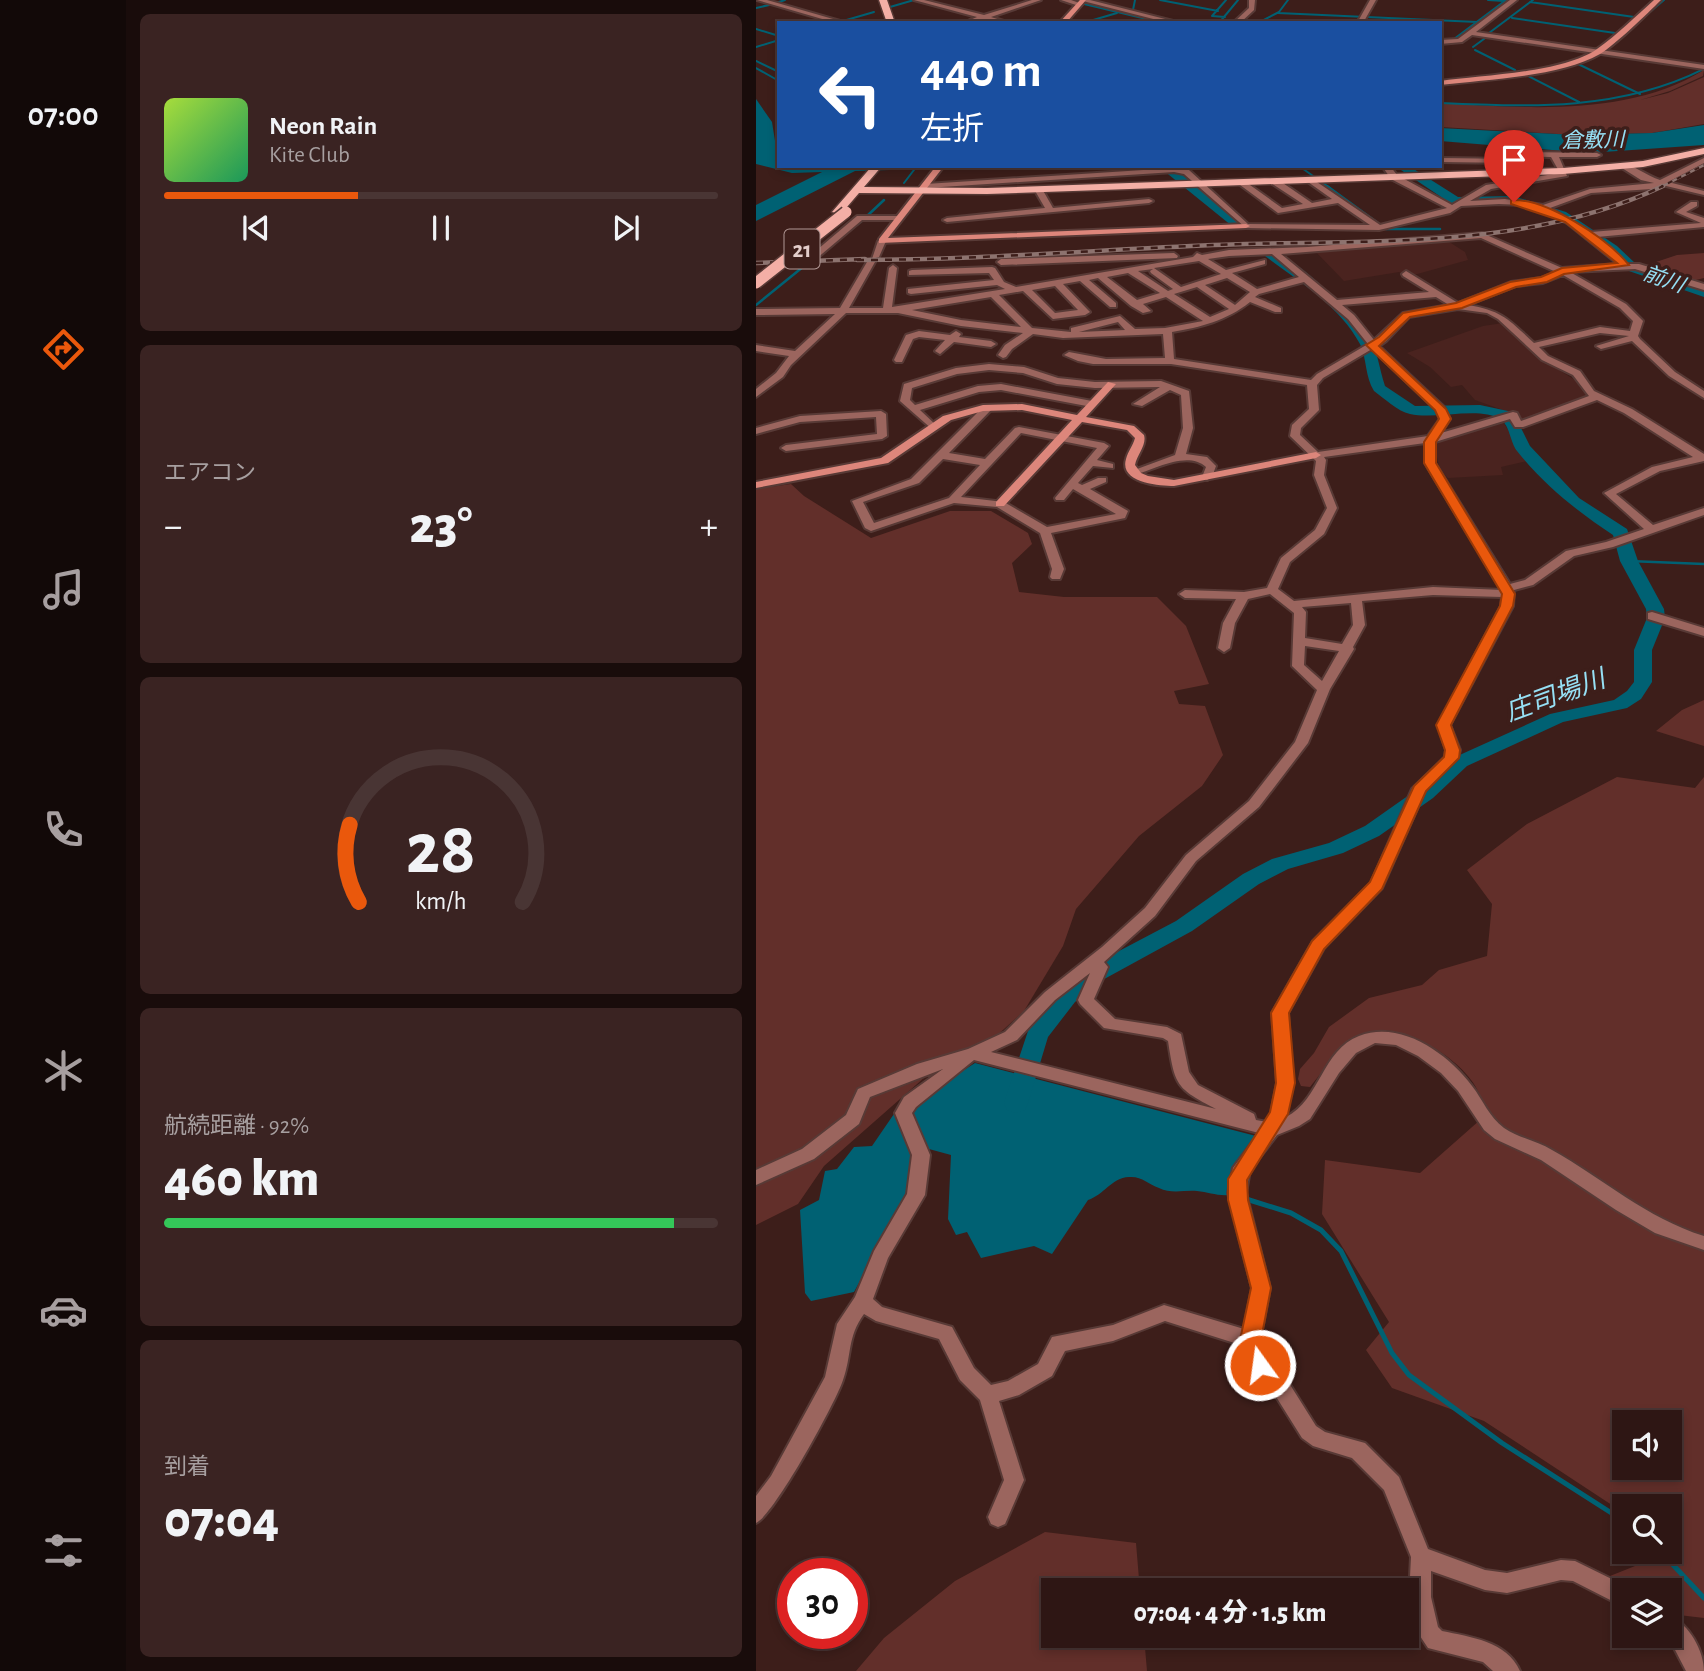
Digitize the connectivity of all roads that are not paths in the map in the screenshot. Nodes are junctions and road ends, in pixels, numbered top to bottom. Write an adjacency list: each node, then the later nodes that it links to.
1 (760, 0): 13 (street)
2 (788, 0): 13 (street)
3 (876, 0): 18 (main road)
4 (883, 0): 19 (main road)
5 (917, 0): 15 (street)
6 (1038, 0): 15 (street)
7 (1064, 0): 12 (street)
8 (1252, 0): 24 (street)
9 (1373, 0): 16 (street)
10 (1514, 0): 25 (street)
11 (1658, 0): 27 (street)
12 (1081, 2): 22 (street); 23 (street)
13 (772, 4): 14 (street); 17 (street)
14 (756, 9)
15 (985, 17): 20 (street); 21 (street)
16 (1362, 19)
17 (836, 21)
18 (882, 21)
19 (890, 21)
20 (972, 21)
21 (1000, 21)
22 (1064, 21)
23 (1170, 21)
24 (1238, 21)
25 (1471, 33): 26 (street); 27 (street)
26 (1442, 41)
27 (1601, 52): 28 (street); 29 (street)
28 (1704, 68)
29 (1442, 83)
30 (1704, 151): 36 (main road)
31 (1554, 155): 32 (street); 35 (street); 41 (street)
32 (1597, 155)
33 (1442, 160): 35 (street)
34 (1704, 160): 47 (street)
35 (1519, 161): 42 (street)
36 (1625, 166): 41 (main road); 47 (street)
37 (876, 168): 50 (main road, 21)
38 (883, 168): 50 (main road, 21)
39 (939, 168): 49 (street)
40 (1387, 168): 43 (street)
41 (1563, 171): 42 (main road); 55 (street)
42 (1526, 172): 43 (main road)
43 (1394, 177): 44 (main road); 55 (street)
44 (1315, 179): 45 (main road); 53 (street)
45 (1274, 181): 46 (main road); 57 (street)
46 (1240, 182): 48 (main road); 57 (street)
47 (1661, 183): 52 (street); 58 (street)
48 (1191, 184): 49 (street); 51 (main road); 64 (street)
49 (925, 187): 50 (main road); 51 (main road); 61 (street)
50 (864, 188): 60 (main road, 21)
51 (1038, 189): 59 (street)
52 (1704, 193)
53 (1339, 200): 57 (street); 65 (street)
54 (1149, 201): 59 (street)
55 (1460, 204): 58 (street); 65 (street)
56 (1694, 204): 63 (street)
57 (1311, 206)
58 (1542, 209): 66 (street)
59 (1051, 211): 62 (street)
60 (841, 212): 86 (main road, 21); 92 (main road, 21, bridge)
61 (899, 218): 68 (street); 71 (street)
62 (947, 220)
63 (1704, 223): 66 (street)
64 (1246, 226): 65 (street); 68 (street)
65 (1374, 229): 67 (street)
66 (1588, 234): 76 (street)
67 (1439, 238): 69 (street); 81 (street)
68 (882, 241): 113 (street)
69 (1272, 250): 72 (street); 89 (street)
70 (1236, 257): 77 (street)
71 (803, 258)
72 (1201, 258): 73 (street); 79 (street); 83 (street)
73 (1081, 259): 85 (street); 87 (street)
74 (1000, 262): 85 (street)
75 (1262, 262): 77 (street)
76 (1628, 265): 81 (street); 95 (street)
77 (1250, 266): 83 (street)
78 (893, 268): 108 (street)
79 (1131, 271): 87 (street); 99 (street)
80 (1154, 271): 97 (street)
81 (1563, 272): 106 (street); 120 (street)
82 (912, 273): 91 (street)
83 (1226, 274): 93 (street); 102 (street)
84 (1406, 274): 100 (street)
85 (1045, 275): 90 (street); 96 (street); 96 (street)
86 (756, 276)
87 (1097, 277): 90 (street); 104 (street)
88 (1270, 278): 94 (street)
89 (1307, 278): 94 (street); 103 (street)
90 (1083, 279): 105 (street)
91 (999, 282): 96 (street); 98 (street)
92 (756, 283)
93 (1198, 284): 97 (street); 107 (street)
94 (1280, 284): 102 (street)
95 (1704, 288)
96 (1021, 290): 101 (street)
97 (1180, 290): 99 (street)
98 (911, 291)
99 (1167, 294): 104 (street); 114 (street)
100 (1440, 294): 103 (street); 106 (street)
101 (994, 295): 109 (street); 116 (street)
102 (1253, 295): 107 (street); 110 (street)
103 (1336, 303): 123 (street)
104 (1134, 304): 111 (street)
105 (1113, 305)
106 (1458, 306): 123 (street); 124 (street)
107 (1236, 309): 114 (street)
108 (887, 310): 109 (street); 113 (street)
109 (898, 310): 115 (street)
110 (1278, 310)
111 (1146, 311)
112 (756, 312): 113 (street)
113 (842, 312): 128 (street)
114 (1210, 321): 118 (street)
115 (967, 323): 116 (street); 121 (street)
116 (1030, 330): 118 (street); 129 (street)
117 (895, 331): 119 (street)
118 (1167, 331): 132 (street)
119 (914, 335): 121 (street); 131 (street)
120 (1633, 336): 124 (street); 125 (street); 139 (street)
121 (952, 338): 122 (street); 127 (street)
122 (991, 344)
123 (1372, 345): 135 (street); 149 (street)
124 (1533, 346): 140 (street)
125 (1601, 346)
126 (756, 348): 128 (street)
127 (940, 351)
128 (797, 354): 134 (street)
129 (1003, 355)
130 (1069, 355): 132 (street)
131 (899, 360)
132 (1170, 361): 135 (street)
133 (756, 381): 134 (street)
134 (770, 383): 138 (street)
135 (1314, 383): 152 (street)
136 (1111, 384): 137 (street); 141 (street); 144 (street)
137 (1169, 387): 142 (street); 153 (street)
138 (756, 394)
139 (1704, 395)
140 (1596, 397): 149 (street); 154 (street)
141 (1092, 404): 144 (street); 145 (street)
142 (1138, 404)
143 (988, 408): 145 (street); 146 (street); 151 (street)
144 (913, 409): 146 (street)
145 (1080, 417): 148 (street); 158 (street)
146 (933, 426): 161 (street)
147 (756, 431): 150 (street)
148 (1061, 438): 155 (street); 156 (street); 165 (street)
149 (1432, 438): 152 (street); 171 (street)
150 (786, 448)
151 (941, 455): 156 (street); 164 (street)
152 (1316, 455): 159 (street); 170 (street)
153 (1180, 457): 158 (street); 159 (street)
154 (1703, 457): 167 (street)
155 (1090, 462): 157 (street); 162 (street)
156 (988, 463): 164 (street)
157 (1109, 466)
158 (1134, 472): 159 (street)
159 (1206, 477)
160 (1102, 480): 162 (street)
161 (756, 485)
162 (1076, 486): 163 (street); 168 (street)
163 (1060, 498)
164 (953, 500): 165 (street)
165 (1000, 504): 168 (street)
166 (1704, 511): 167 (street)
167 (1653, 530): 171 (street)
168 (1045, 531): 169 (street)
169 (1056, 577)
170 (1272, 590): 173 (street); 175 (street)
171 (1508, 591): 174 (street); 184 (street)
172 (1185, 594): 173 (street)
173 (1244, 596): 179 (street)
174 (1356, 597): 175 (street); 180 (street)
175 (1290, 605): 178 (street)
176 (1652, 616): 177 (street)
177 (1704, 632)
178 (1299, 641): 180 (street); 181 (street)
179 (1224, 648)
180 (1348, 649): 181 (street)
181 (1324, 689): 182 (street)
182 (1094, 961): 183 (street); 184 (street)
183 (973, 1054): 184 (street); 185 (street); 187 (street)
184 (1271, 1130): 186 (street); 188 (street)
185 (756, 1178)
186 (1704, 1243)
187 (863, 1301): 189 (street); 190 (street)
188 (1251, 1340): 189 (street); 192 (street)
189 (988, 1395): 191 (street)
190 (756, 1513)
191 (998, 1517)
192 (1421, 1557): 193 (street); 195 (street)
193 (1612, 1591)
194 (1682, 1640): 196 (street)
195 (1509, 1671)
196 (1698, 1671)

